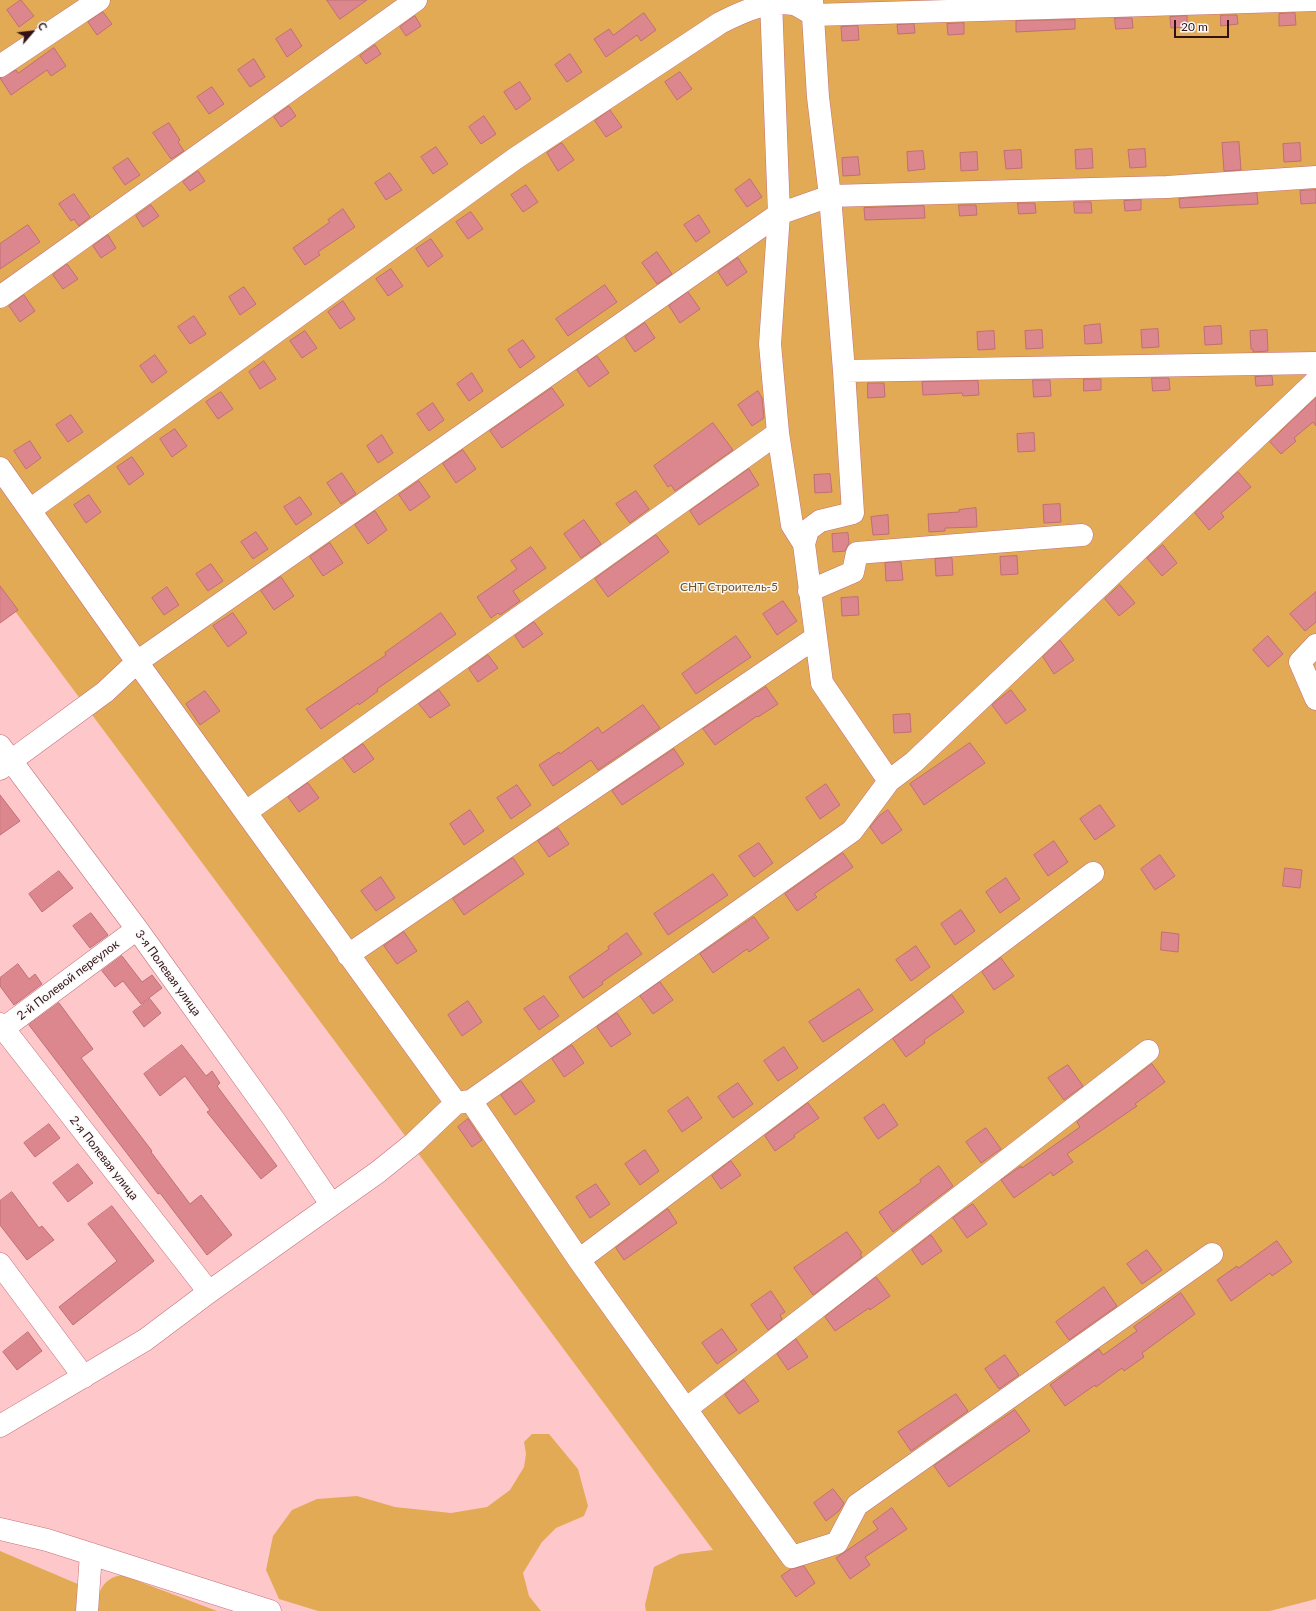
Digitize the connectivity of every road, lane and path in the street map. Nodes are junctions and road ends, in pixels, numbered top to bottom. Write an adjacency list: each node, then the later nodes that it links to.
1 (99, 0): 6 (street)
2 (416, 0): 10 (street)
3 (771, 0): 5 (street); 9 (street); 16 (street)
4 (1316, 0): 5 (street)
5 (812, 8): 8 (street)
6 (0, 66)
7 (1316, 177): 8 (street)
8 (830, 196): 9 (street); 12 (street)
9 (779, 214): 14 (street); 22 (street)
10 (0, 297)
11 (1316, 363): 12 (street)
12 (844, 372): 18 (street)
13 (1316, 381): 25 (street)
14 (778, 432): 18 (street); 26 (street)
15 (0, 468): 16 (street)
16 (30, 510): 22 (street)
17 (1082, 535): 19 (street)
18 (804, 544): 19 (street)
19 (809, 591): 20 (street)
20 (815, 638): 25 (street); 29 (street)
21 (1316, 645): 23 (street)
22 (137, 662): 24 (street); 26 (street)
23 (1316, 699)
24 (4, 758): 28 (street, 3-я Полевая улица)
25 (889, 781): 32 (street)
26 (246, 812): 29 (street)
27 (1093, 873): 35 (street)
28 (137, 929): 30 (street, 2-й Полевой переулок); 33 (street, 3-я Полевая улица)
29 (348, 955): 32 (street)
30 (1, 1028): 37 (street, 2-я Полевая улица)
31 (1148, 1051): 39 (street)
32 (464, 1102): 33 (street); 35 (street)
33 (331, 1204): 37 (street)
34 (1212, 1254): 39 (street)
35 (579, 1260): 39 (street)
36 (0, 1264): 38 (street)
37 (209, 1292): 38 (street)
38 (84, 1377): 40 (street)
39 (686, 1409)
40 (0, 1426)
41 (0, 1530): 42 (street)
42 (90, 1554): 43 (street); 44 (street)
43 (87, 1611)
44 (270, 1611)

